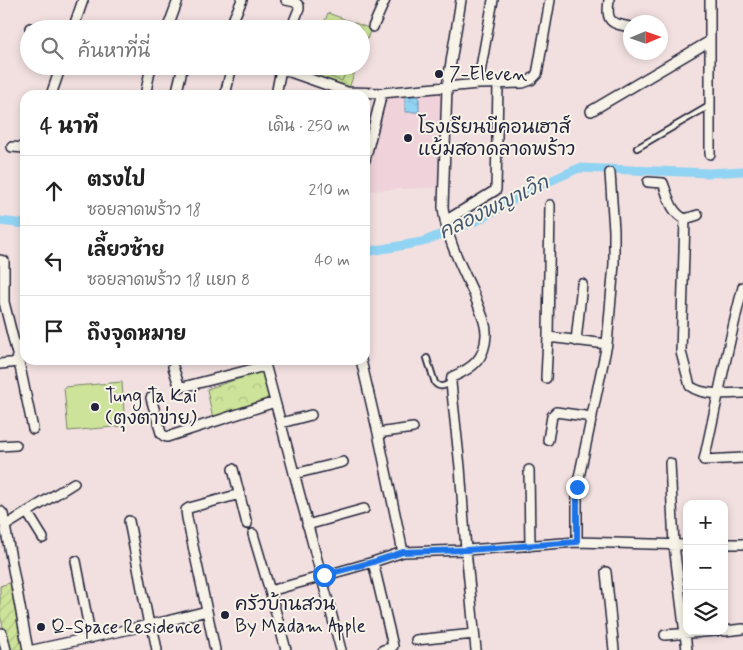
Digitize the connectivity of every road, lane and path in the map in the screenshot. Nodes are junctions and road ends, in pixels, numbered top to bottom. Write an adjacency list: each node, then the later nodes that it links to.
1 (83, 0): 11 (street)
2 (178, 0): 12 (street)
3 (242, 0): 13 (street)
4 (286, 0): 14 (street)
5 (385, 0): 16 (street)
6 (461, 0): 26 (street)
7 (492, 0): 24 (street)
8 (550, 0): 25 (street)
9 (609, 0): 15 (street)
10 (710, 0): 17 (street)
11 (76, 20)
12 (171, 20)
13 (233, 20)
14 (294, 20)
15 (623, 25)
16 (373, 27)
17 (710, 41): 35 (street); 36 (street)
18 (58, 75): 27 (street)
19 (149, 75): 28 (street)
20 (181, 75): 29 (street)
21 (230, 75): 30 (street)
22 (276, 75): 31 (street)
23 (294, 75): 32 (street)
24 (478, 84): 25 (street); 26 (street)
25 (498, 84): 47 (street)
26 (447, 87): 34 (street); 47 (street)
27 (53, 90)
28 (146, 90)
29 (177, 90)
30 (226, 90)
31 (276, 90)
32 (328, 90)
33 (370, 93): 34 (street)
34 (382, 93): 37 (street)
35 (710, 105): 40 (lane); 41 (street)
36 (591, 111)
37 (370, 140)
38 (12, 147): 39 (street)
39 (20, 148)
40 (637, 148)
41 (710, 154)
42 (610, 173): 55 (street)
43 (648, 182): 46 (street)
44 (550, 205): 53 (street)
45 (698, 215): 46 (street)
46 (685, 219): 65 (street)
47 (444, 221): 64 (street)
48 (0, 260): 57 (street)
49 (582, 284): 54 (street)
50 (743, 287): 52 (street)
51 (743, 328): 52 (street)
52 (732, 329): 65 (street)
53 (548, 338): 54 (street); 63 (street)
54 (576, 341): 55 (street)
55 (607, 344): 70 (street)
56 (427, 358): 64 (lane)
57 (19, 362): 58 (street); 73 (street)
58 (0, 364)
59 (258, 365): 62 (street)
60 (266, 365): 68 (street)
61 (362, 365): 74 (street)
62 (173, 368)
63 (546, 378)
64 (451, 383): 101 (street)
65 (719, 394): 66 (street); 78 (street)
66 (743, 394)
67 (151, 398): 68 (street)
68 (275, 402): 71 (street)
69 (311, 415): 71 (street)
70 (592, 417): 75 (street); 95 (street)
71 (281, 423): 83 (street)
72 (413, 428): 74 (street)
73 (33, 429)
74 (378, 433): 102 (street)
75 (548, 440)
76 (16, 445): 77 (street)
77 (0, 446)
78 (743, 458)
79 (343, 462): 83 (street)
80 (670, 463): 98 (street)
81 (233, 469): 85 (street)
82 (529, 470): 100 (street)
83 (294, 474): 91 (street)
84 (74, 483): 88 (street)
85 (240, 494): 90 (street); 108 (street)
86 (364, 509): 91 (street)
87 (0, 511): 92 (street)
88 (27, 512): 92 (street); 94 (street)
89 (128, 521): 110 (street)
90 (247, 524)
91 (307, 525): 106 (street)
92 (5, 526): 121 (street)
93 (253, 534): 107 (street)
94 (43, 538)
95 (577, 542): 98 (street); 100 (street)
96 (728, 544): 97 (street)
97 (743, 544)
98 (674, 545): 99 (street); 109 (street)
99 (683, 545)
100 (530, 546): 101 (street)
101 (466, 550): 102 (street); 114 (street)
102 (403, 552): 104 (street)
103 (76, 560): 118 (street)
104 (373, 562): 106 (street); 127 (street)
105 (606, 572): 129 (street)
106 (321, 576): 107 (street); 126 (street)
107 (270, 591): 125 (street)
108 (207, 611): 110 (street); 124 (street)
109 (683, 612)
110 (150, 625): 118 (street); 123 (street)
111 (743, 629): 112 (street)
112 (728, 631)
113 (2, 633): 120 (street)
114 (474, 634): 119 (street); 128 (street)
115 (683, 634): 116 (street)
116 (665, 635)
117 (686, 635): 130 (street)
118 (91, 638): 122 (street)
119 (416, 640)
120 (6, 650)
121 (28, 650)
122 (33, 650)
123 (157, 650)
124 (215, 650)
125 (286, 650)
126 (341, 650)
127 (383, 650)
128 (476, 650)
129 (614, 650)
130 (687, 650)

